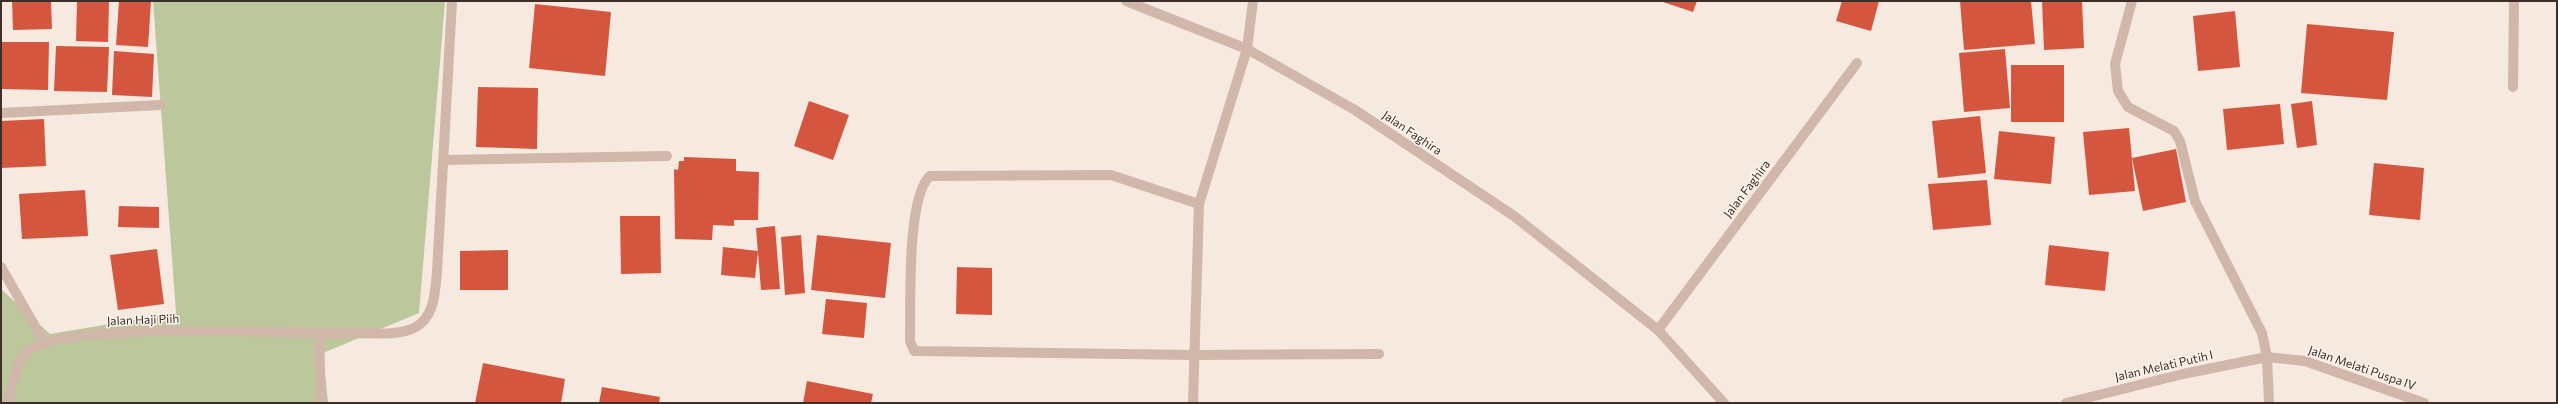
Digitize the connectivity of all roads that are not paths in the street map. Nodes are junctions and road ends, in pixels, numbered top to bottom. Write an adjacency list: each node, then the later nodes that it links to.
1 (452, 1): 12 (street)
2 (1126, 1): 6 (street, Jalan Faghira)
3 (1254, 1): 6 (street)
4 (2132, 1): 20 (street)
5 (2514, 1): 8 (street)
6 (1247, 49): 13 (street); 15 (street, Jalan Faghira)
7 (1857, 63): 15 (street, Jalan Faghira)
8 (2513, 87)
9 (160, 105): 10 (street)
10 (1, 112)
11 (667, 156): 12 (street)
12 (445, 160): 16 (street, Jalan Haji Piih)
13 (1199, 204): 19 (street); 19 (street)
14 (1, 267): 17 (street)
15 (1658, 330): 24 (street, Jalan Faghira)
16 (319, 334): 17 (street, Jalan Haji Piih); 22 (street)
17 (44, 342): 21 (street, Jalan Haji Piih)
18 (1379, 354): 19 (street)
19 (1194, 355): 23 (street)
20 (2267, 357): 25 (street, Jalan Melati Putih I); 26 (street); 27 (street, Jalan Melati Puspa IV)
21 (8, 403)
22 (321, 403)
23 (1193, 403)
24 (1724, 403)
25 (2066, 403)
26 (2269, 403)
27 (2424, 403)

